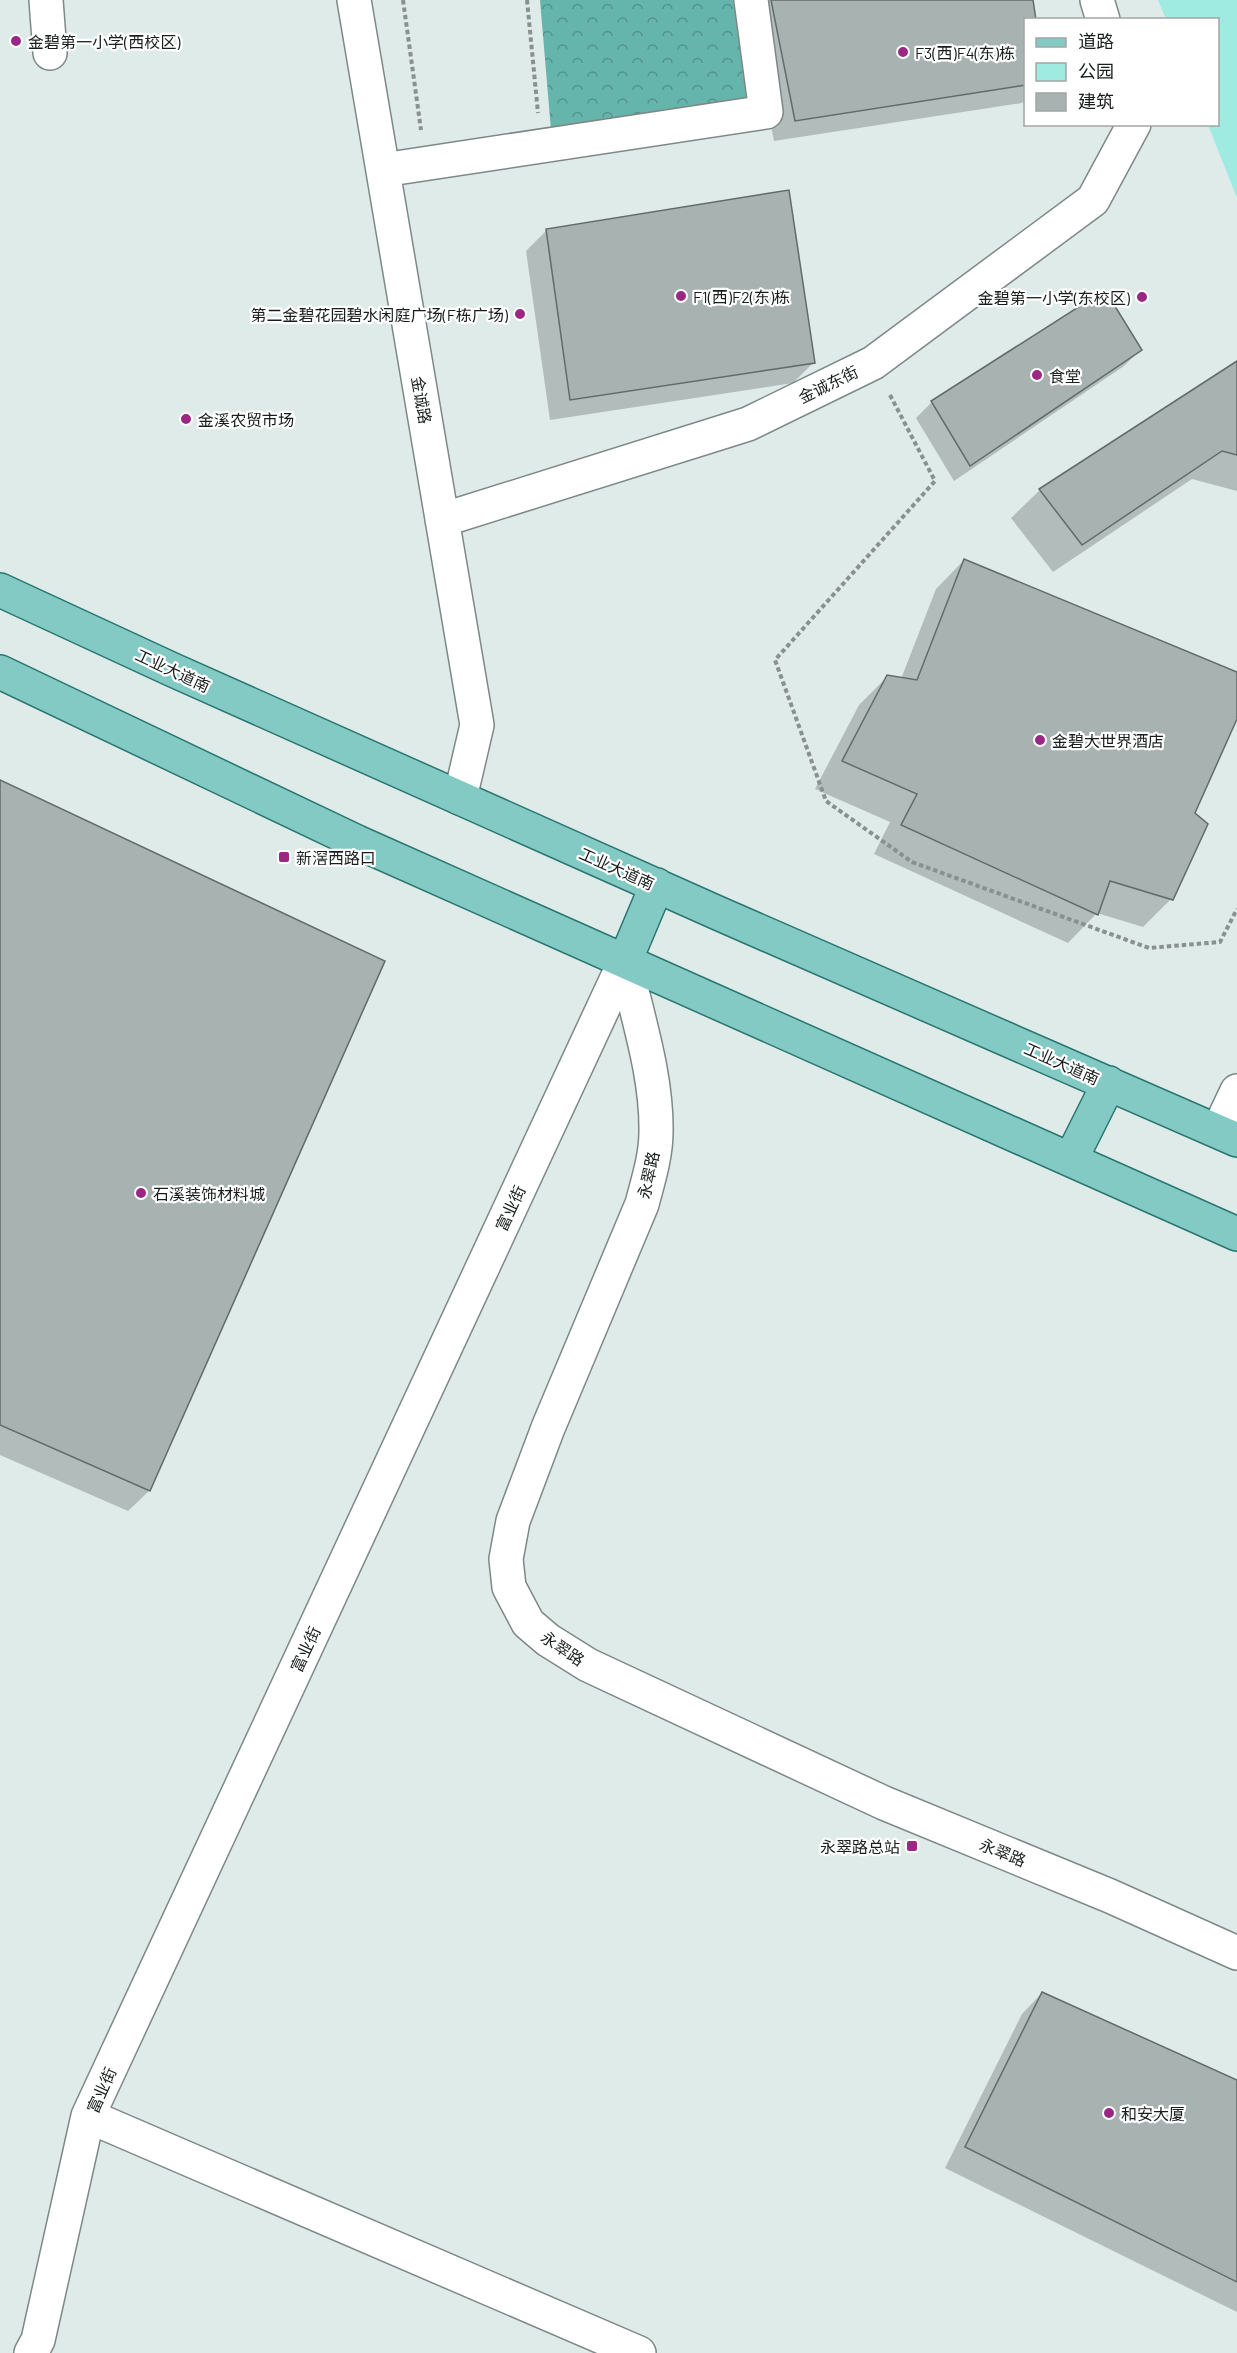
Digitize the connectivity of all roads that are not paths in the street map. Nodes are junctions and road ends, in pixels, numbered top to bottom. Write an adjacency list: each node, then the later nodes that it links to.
1 (46, 0): 6 (street)
2 (354, 0): 8 (street, 金诚路)
3 (751, 0): 8 (street)
4 (1097, 0): 5 (street)
5 (1102, 18)
6 (50, 53)
7 (1133, 126): 9 (street, 金诚东街)
8 (382, 170): 9 (street, 金诚路)
9 (442, 520): 12 (street, 金诚路)
10 (0, 590): 12 (main road, 工业大道南)
11 (0, 672): 14 (main road)
12 (460, 798): 13 (main road, 工业大道南)
13 (657, 885): 14 (main road); 15 (main road, 工业大道南)
14 (625, 961): 18 (main road); 20 (street, 永翠路); 21 (street, 富业街)
15 (1109, 1083): 17 (main road, 工业大道南); 18 (main road)
16 (1237, 1091): 17 (street)
17 (1228, 1135)
18 (1071, 1158): 19 (main road)
19 (1237, 1234)
20 (1237, 1953)
21 (88, 2116): 22 (street, 富业街); 23 (street)
22 (31, 2353)
23 (639, 2353)

